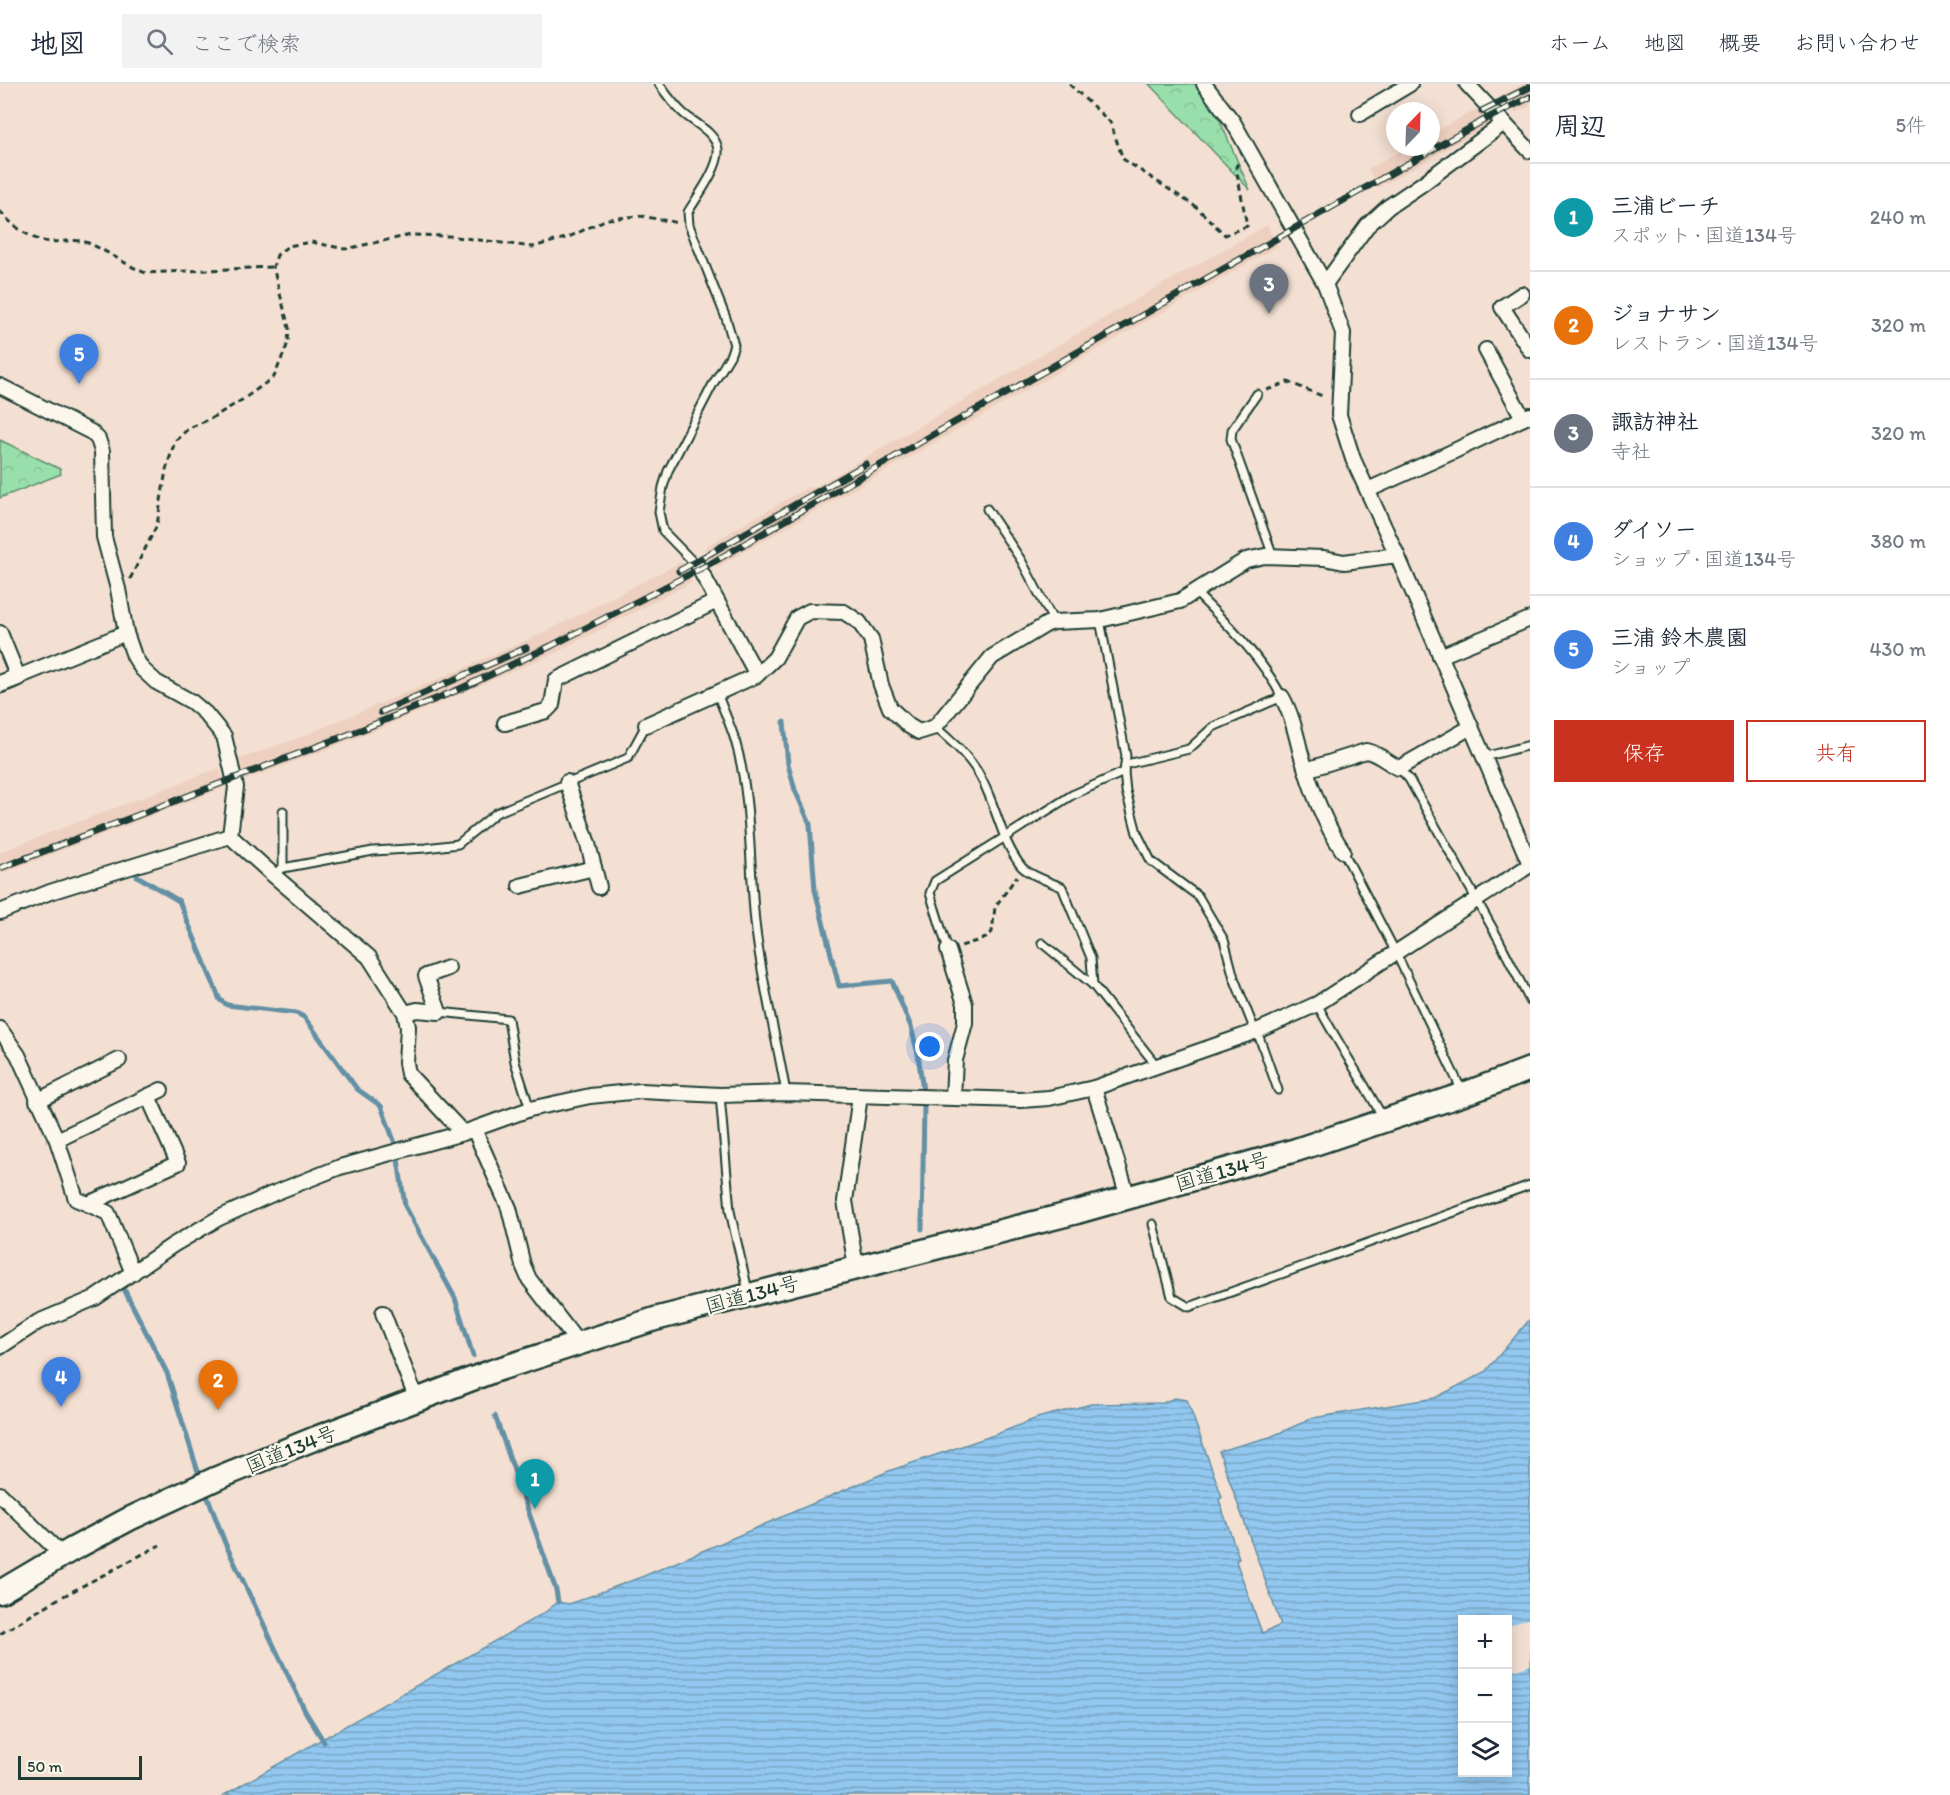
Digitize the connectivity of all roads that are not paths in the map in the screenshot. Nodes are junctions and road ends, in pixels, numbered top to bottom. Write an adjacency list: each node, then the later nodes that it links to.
1 (658, 84): 19 (lane)
2 (1204, 84): 8 (street)
3 (1410, 84): 5 (street)
4 (1467, 84): 6 (street)
5 (1360, 114)
6 (1504, 123): 7 (street); 8 (street)
7 (1530, 151)
8 (1325, 284): 15 (street)
9 (1522, 294): 11 (street)
10 (1486, 350): 14 (street)
11 (1530, 350)
12 (0, 386): 26 (street)
13 (1257, 394): 18 (lane)
14 (1527, 416): 15 (street)
15 (1368, 490): 17 (street)
16 (987, 509): 24 (lane)
17 (1397, 555): 18 (street); 27 (street)
18 (1273, 556): 20 (street)
19 (699, 568): 21 (street)
20 (1194, 591): 22 (street); 32 (lane)
21 (717, 601): 28 (street); 33 (street)
22 (1100, 620): 24 (street); 39 (lane)
23 (1530, 620): 27 (street)
24 (1054, 622): 35 (street)
25 (0, 633): 29 (street)
26 (126, 633): 29 (street); 45 (street)
27 (1440, 656): 36 (street)
28 (757, 675): 31 (street); 35 (street)
29 (18, 678): 30 (street)
30 (0, 684)
31 (717, 693): 34 (street); 72 (lane)
32 (1282, 697): 39 (lane); 41 (street)
33 (505, 723)
34 (646, 725): 43 (lane)
35 (936, 727): 46 (lane)
36 (1471, 727): 38 (street); 40 (street)
37 (1530, 745): 38 (lane)
38 (1484, 757): 48 (street)
39 (1126, 764): 42 (lane)
40 (1399, 768): 41 (street); 53 (lane)
41 (1306, 770): 47 (street)
42 (1124, 772): 46 (lane); 65 (lane)
43 (567, 782): 49 (street); 50 (lane)
44 (283, 811): 50 (lane)
45 (230, 836): 50 (street); 54 (street)
46 (1005, 838): 56 (lane); 59 (lane)
47 (1343, 851): 57 (lane)
48 (1530, 865): 53 (street)
49 (594, 868): 51 (street); 52 (street)
50 (278, 871): 63 (street)
51 (520, 886)
52 (599, 887)
53 (1477, 902): 57 (street); 60 (lane)
54 (0, 912)
55 (1042, 943): 59 (lane)
56 (948, 950): 77 (street)
57 (1396, 953): 61 (street); 73 (lane)
58 (448, 968): 62 (street)
59 (1093, 985): 67 (lane)
60 (1530, 1001)
61 (1317, 1004): 65 (street); 80 (lane)
62 (439, 1012): 63 (street); 79 (lane)
63 (405, 1013): 81 (street)
64 (0, 1029): 78 (street)
65 (1256, 1031): 67 (street); 71 (lane)
66 (119, 1060): 78 (street)
67 (1156, 1065): 69 (street)
68 (1530, 1069): 73 (highway, 国道134号)
69 (1094, 1088): 77 (street); 84 (street)
70 (161, 1090): 75 (street)
71 (1278, 1090)
72 (786, 1092): 74 (street); 76 (street)
73 (1464, 1094): 80 (highway, 国道134号)
74 (720, 1095): 79 (street); 89 (lane)
75 (148, 1096): 82 (street); 85 (street)
76 (860, 1096): 77 (street); 87 (street)
77 (953, 1097)
78 (37, 1101): 82 (street)
79 (530, 1109): 81 (street)
80 (1385, 1122): 84 (highway, 国道134号)
81 (469, 1131): 88 (street); 91 (street)
82 (57, 1140): 85 (street)
83 (1530, 1185): 86 (lane)
84 (1128, 1197): 87 (highway, 国道134号)
85 (87, 1204): 88 (street)
86 (1153, 1224)
87 (856, 1267): 89 (highway, 国道134号)
88 (133, 1273): 92 (street)
89 (749, 1295): 91 (highway, 国道134号)
90 (383, 1313): 93 (street)
91 (578, 1343): 93 (highway, 国道134号)
92 (0, 1347)
93 (417, 1400): 95 (highway, 国道134号)
94 (0, 1494): 95 (street)
95 (62, 1555): 96 (highway, 国道134号)
96 (0, 1592)

